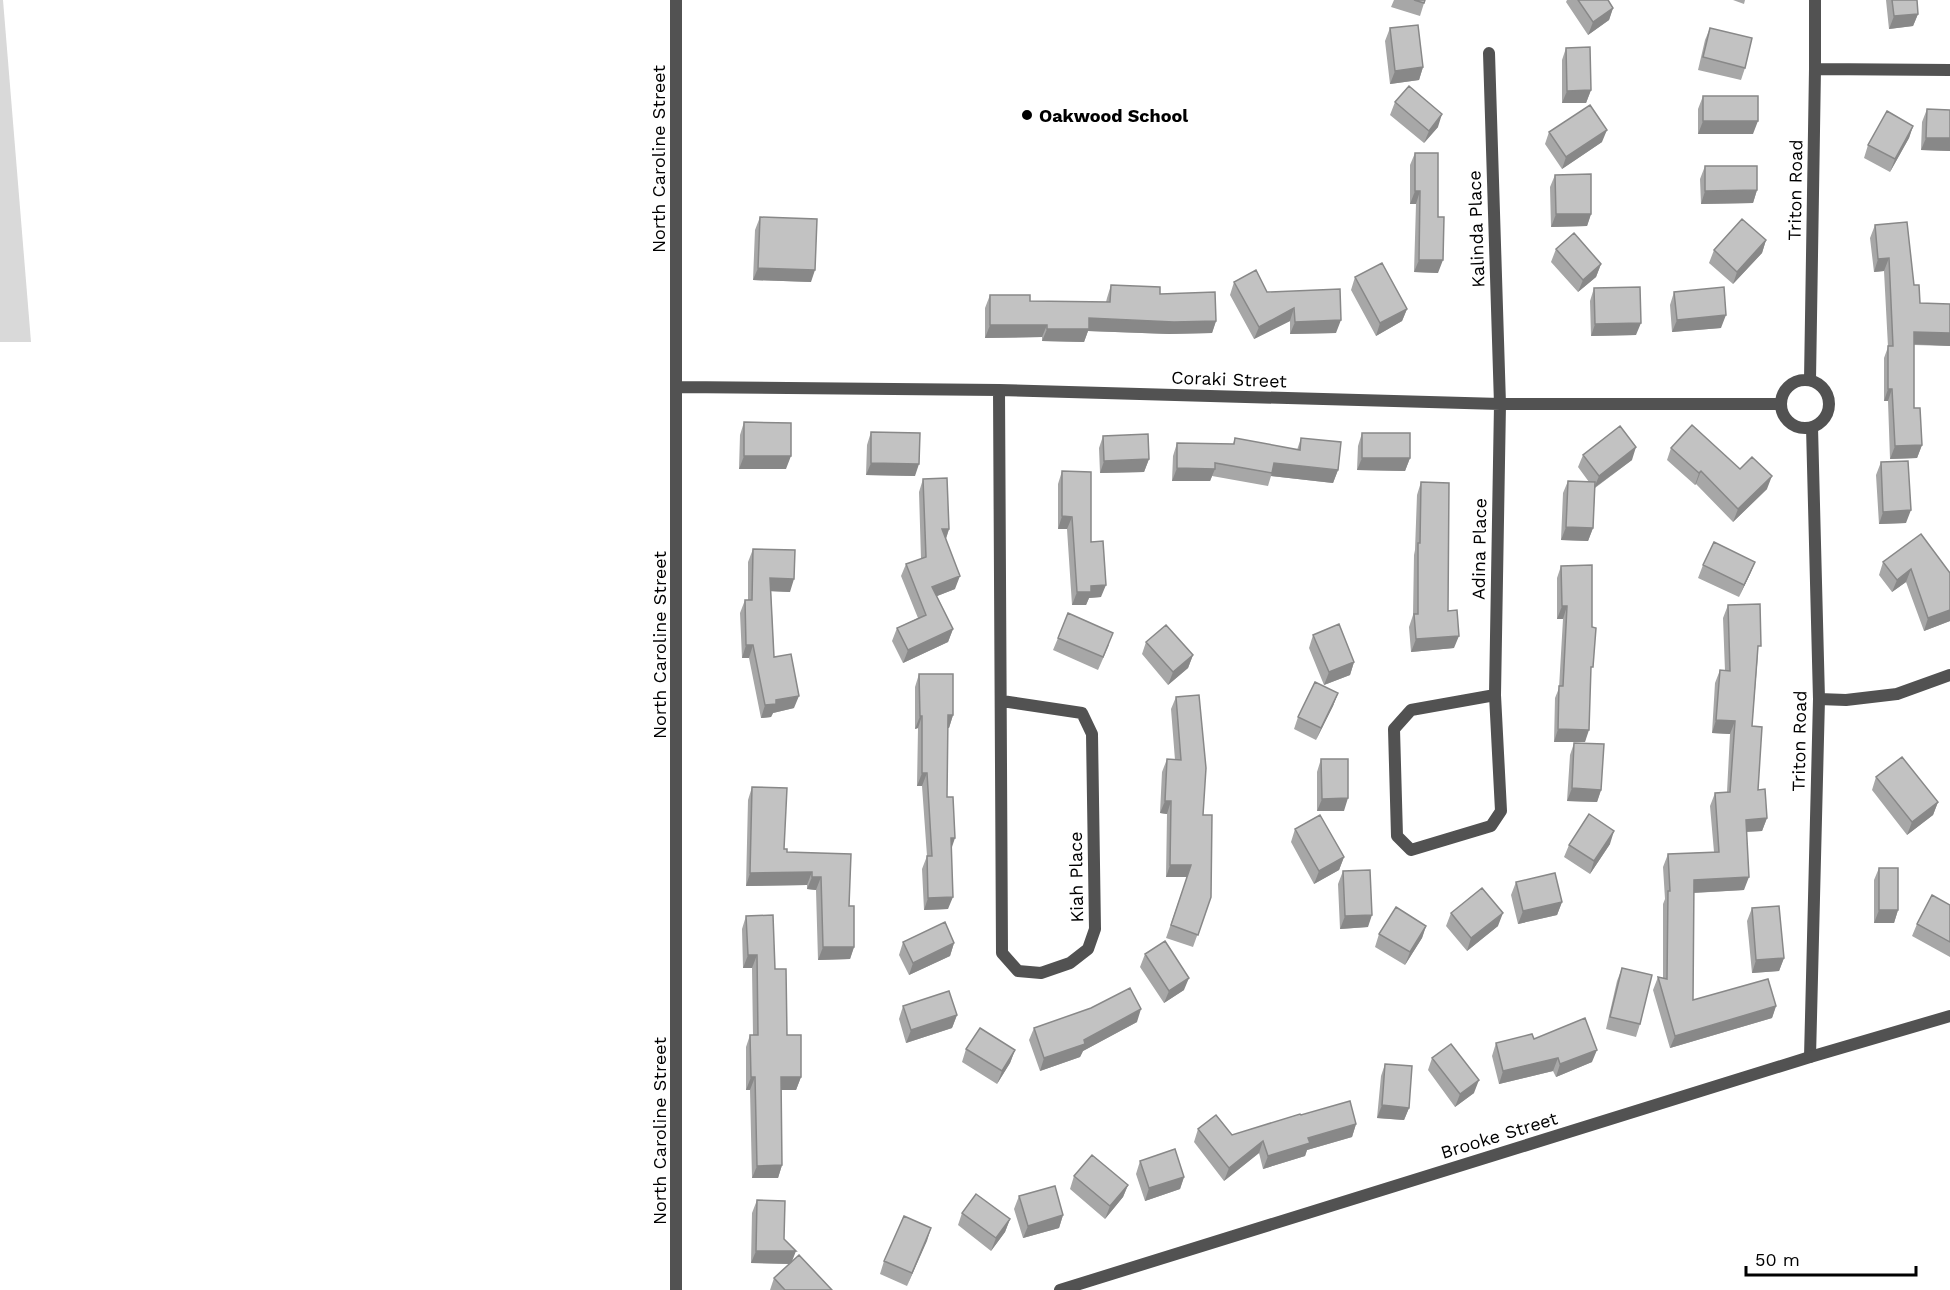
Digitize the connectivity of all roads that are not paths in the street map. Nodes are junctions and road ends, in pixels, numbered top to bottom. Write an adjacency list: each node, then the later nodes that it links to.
1 (676, 0): 7 (street, North Caroline Street)
2 (1815, 0): 4 (street, Triton Road)
3 (1489, 53): 9 (street, Kalinda Place)
4 (1815, 69): 5 (street); 6 (street, Triton Road)
5 (1950, 70)
6 (1810, 380): 10 (street); 11 (street)
7 (677, 387): 8 (street, Coraki Street); 18 (street, North Caroline Street)
8 (999, 390): 9 (street, Coraki Street); 15 (street, Kiah Place)
9 (1500, 404): 10 (street, Coraki Street); 13 (street, Adina Place)
10 (1781, 404): 11 (street)
11 (1812, 427): 14 (street, Triton Road)
12 (1950, 675): 14 (street)
13 (1495, 694): 13 (street, Adina Place)
14 (1819, 699): 17 (street, Triton Road)
15 (1002, 701): 15 (street, Kiah Place)
16 (1950, 1016): 17 (street, Brooke Street)
17 (1810, 1057): 19 (street, Brooke Street)
18 (676, 1290)
19 (1060, 1290)

